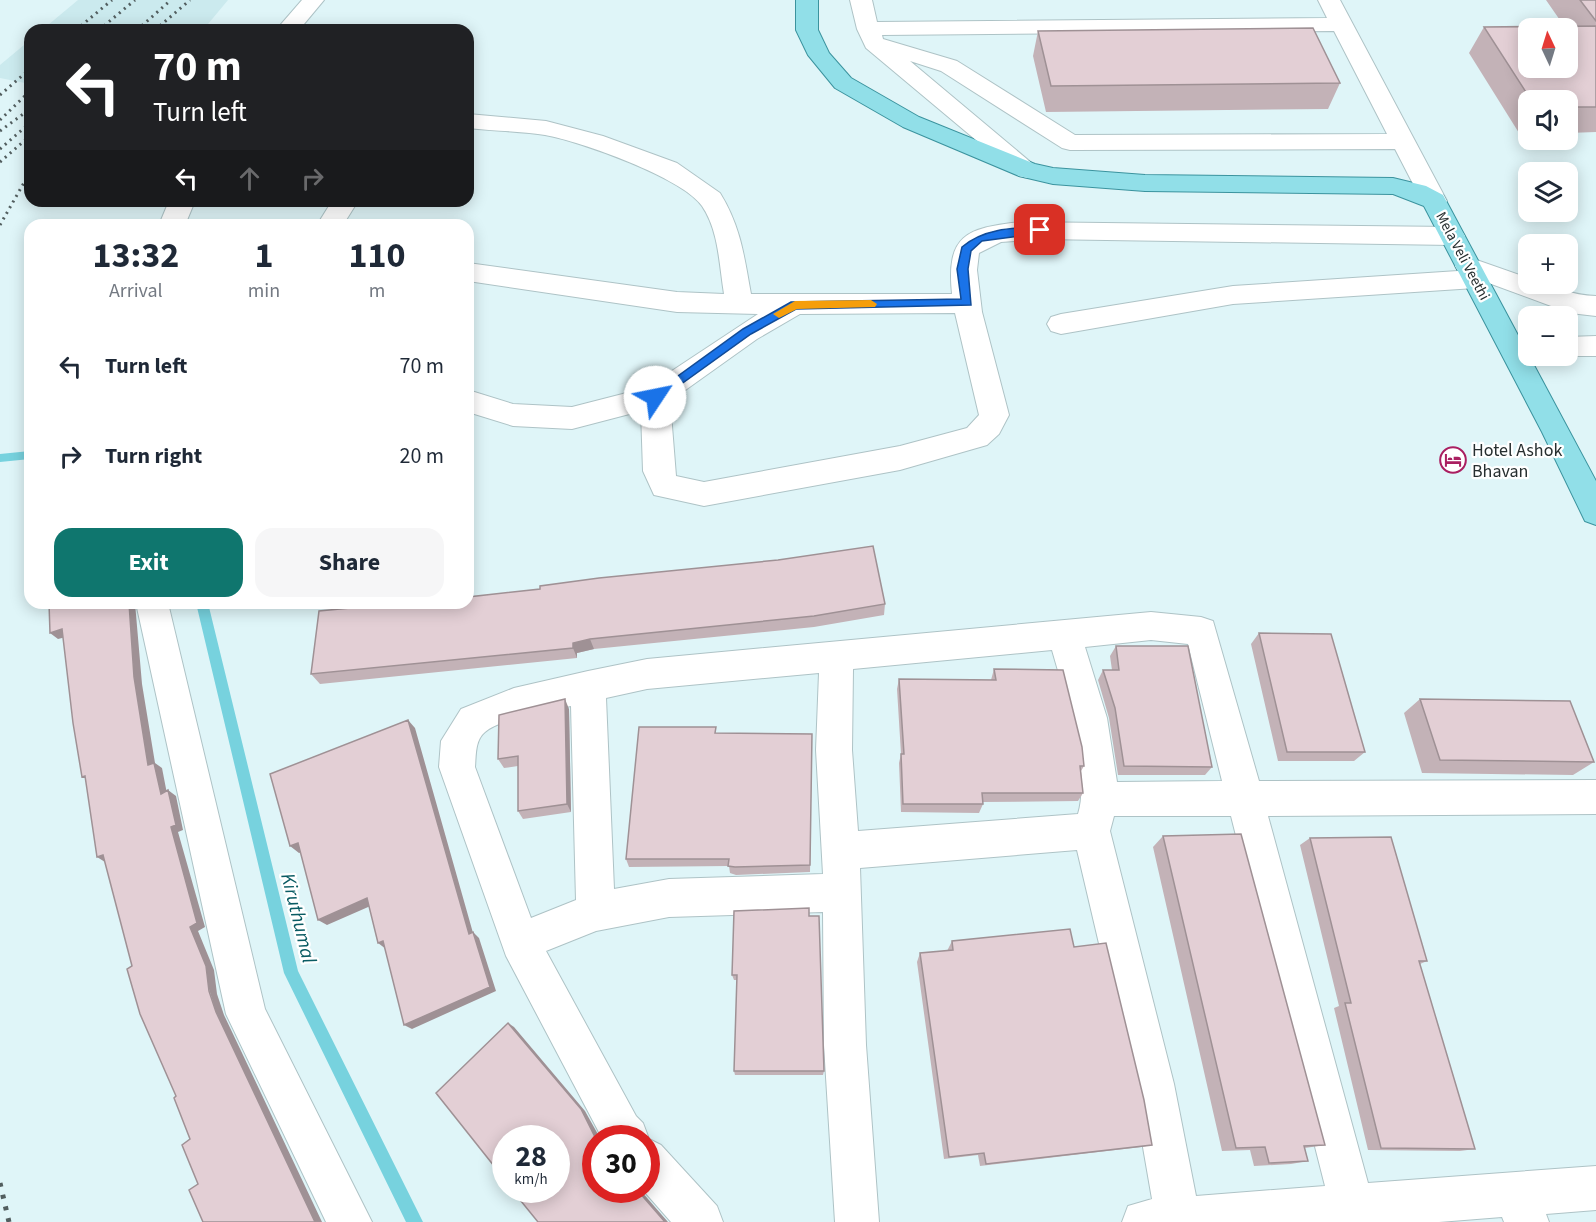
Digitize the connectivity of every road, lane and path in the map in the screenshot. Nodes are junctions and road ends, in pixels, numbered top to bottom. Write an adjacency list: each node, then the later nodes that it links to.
1 (313, 0): 7 (street)
2 (807, 0): 11 (main road)
3 (1330, 1): 4 (street); 8 (street, Mela Veli Veethi)
4 (1307, 3)
5 (886, 7): 6 (street)
6 (866, 20): 8 (street); 10 (street); 11 (street)
7 (292, 24)
8 (1342, 24): 10 (street, Mela Veli Veethi)
9 (474, 122): 16 (street)
10 (1402, 141): 12 (street, Mela Veli Veethi)
11 (1028, 170): 12 (main road)
12 (1434, 201): 13 (main road, Mela Veli Veethi)
13 (1452, 236): 15 (main road, Mela Veli Veethi); 17 (street)
14 (474, 273): 16 (street)
15 (1472, 273): 19 (street); 20 (street); 21 (main road, Mela Veli Veethi)
16 (739, 303): 18 (street)
17 (967, 303): 18 (street); 25 (street)
18 (795, 305): 25 (street)
19 (1596, 306)
20 (1061, 324)
21 (1518, 344)
22 (1596, 346): 23 (street)
23 (1578, 347)
24 (1529, 366): 27 (main road, Mela Veli Veethi)
25 (655, 397): 26 (street)
26 (474, 403)
27 (1596, 512)
28 (153, 609): 45 (street)
29 (1064, 633): 30 (street); 33 (street); 34 (street)
30 (836, 656): 31 (street); 35 (street)
31 (588, 686): 37 (street); 38 (street)
32 (1596, 797): 33 (street)
33 (1244, 799): 34 (street); 42 (street)
34 (1096, 815): 35 (street); 44 (street)
35 (841, 851): 36 (street)
36 (842, 892): 37 (street); 47 (street)
37 (596, 912): 38 (street)
38 (520, 942): 39 (street)
39 (621, 1125)
40 (660, 1176): 46 (street)
41 (1596, 1188): 43 (street)
42 (1352, 1206): 43 (street); 44 (street)
43 (1521, 1208)
44 (1161, 1220)
45 (350, 1222)
46 (701, 1222)
47 (857, 1222)

